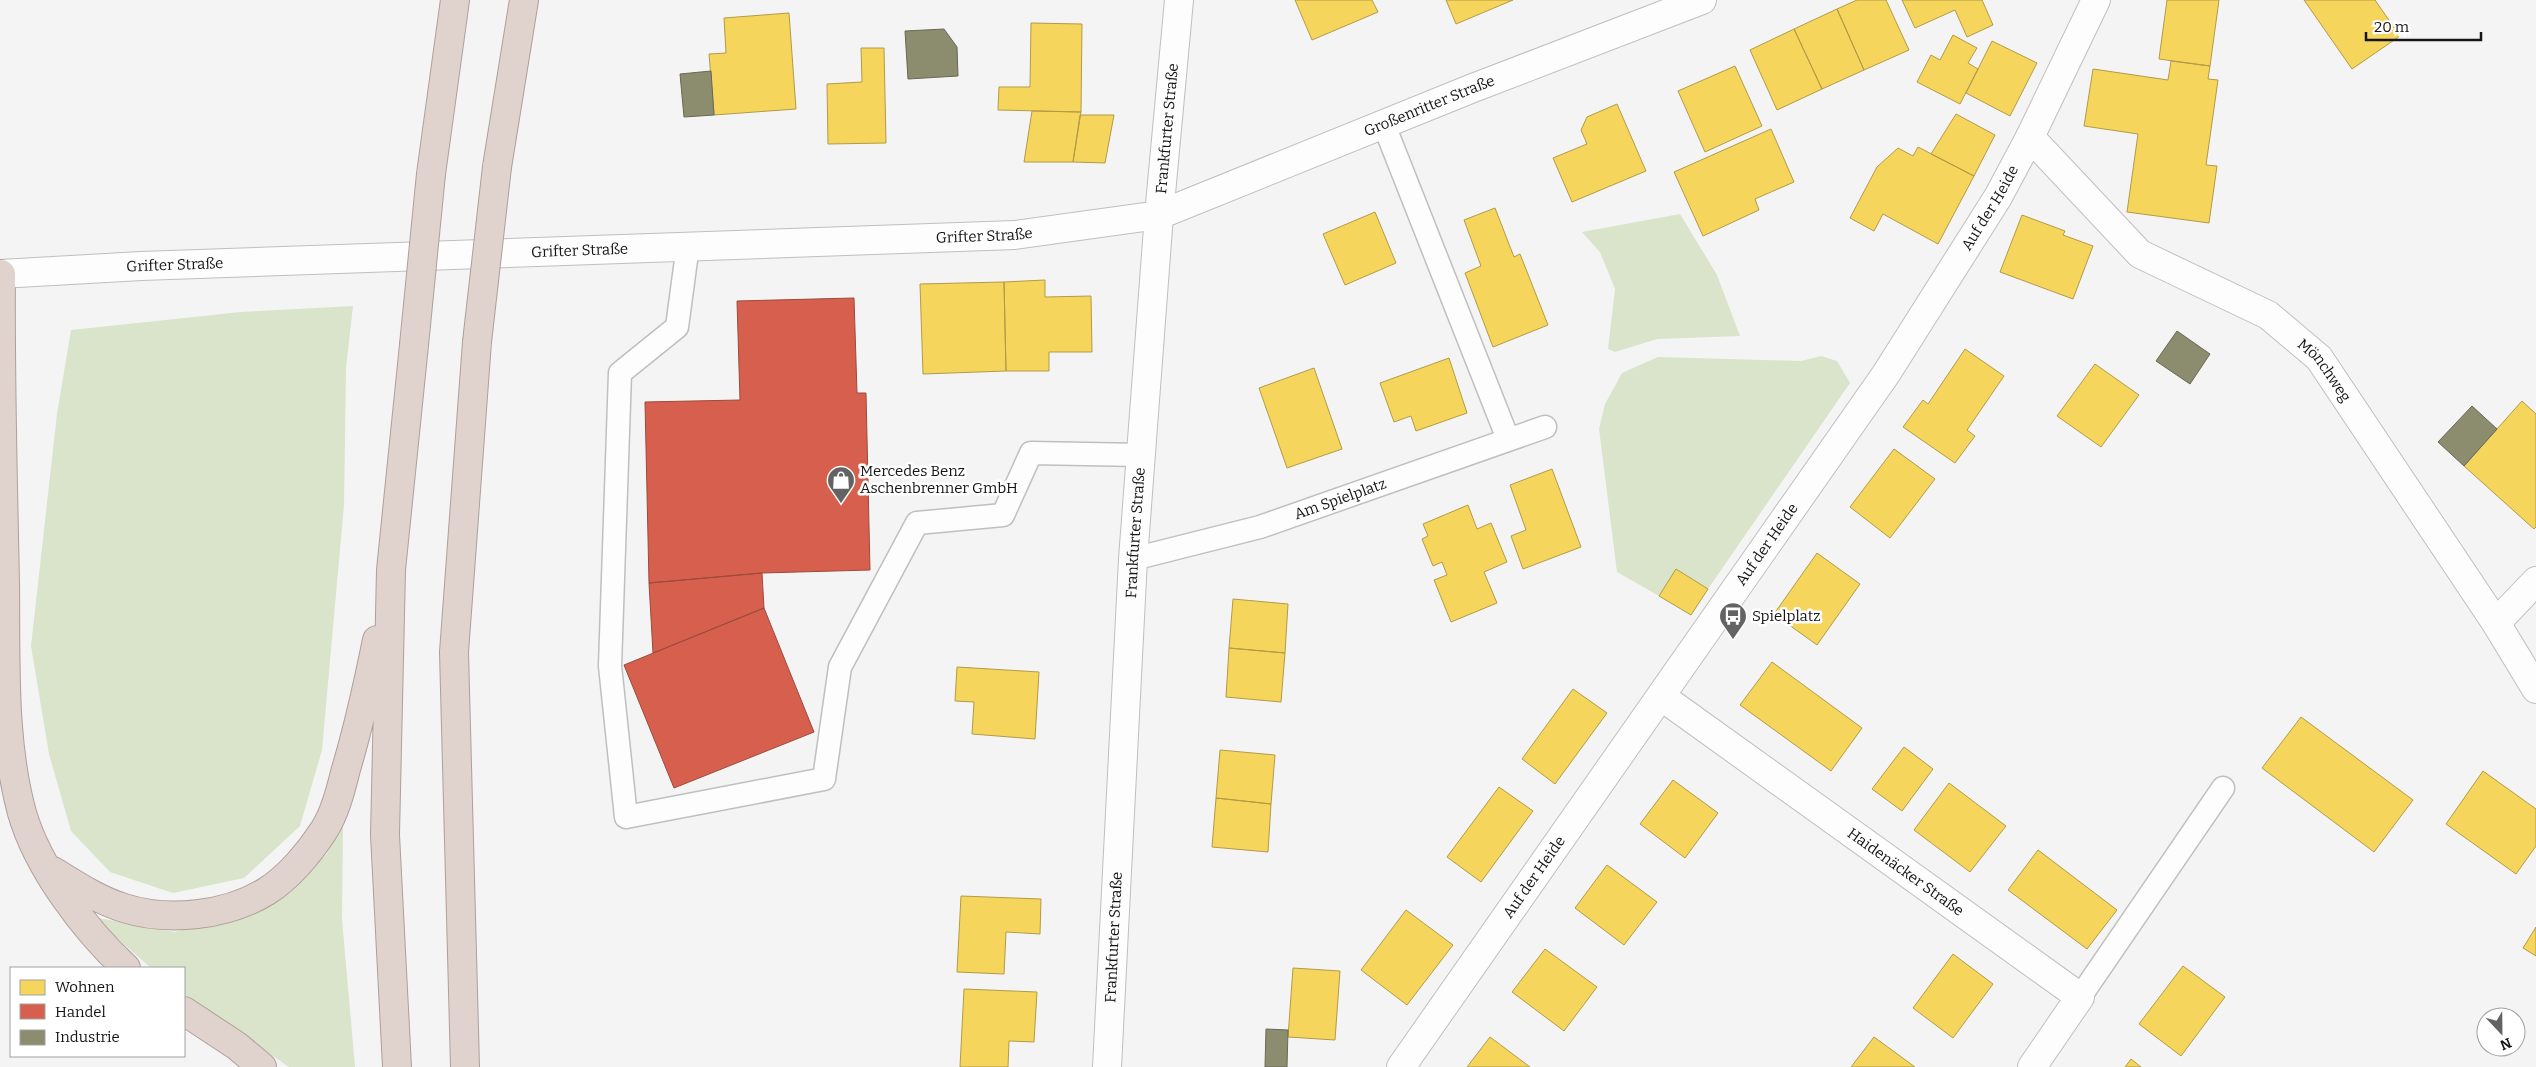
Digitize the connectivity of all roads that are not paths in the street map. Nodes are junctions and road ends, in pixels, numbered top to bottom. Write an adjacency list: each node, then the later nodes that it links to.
1 (455, 0): 15 (highway, bridge)
2 (524, 0): 27 (highway, bridge)
3 (1179, 0): 8 (street, Frankfurter Straße)
4 (1702, 0): 6 (street, Großenritter Straße)
5 (2096, 0): 7 (street, Auf der Heide)
6 (1384, 125): 8 (street, Großenritter Straße); 12 (lane)
7 (2030, 137): 17 (street, Mönchweg); 19 (street, Auf der Heide)
8 (1159, 214): 9 (street, Grifter Straße); 13 (street, Frankfurter Straße)
9 (688, 246): 10 (street, Grifter Straße); 13 (lane)
10 (1, 274): 21 (highway)
11 (1545, 427): 12 (lane, Am Spielplatz)
12 (1508, 439): 14 (lane, Am Spielplatz)
13 (1141, 454): 14 (street, Frankfurter Straße)
14 (1133, 559): 28 (street, Frankfurter Straße)
15 (391, 570): 21 (highway); 26 (highway)
16 (2536, 581): 17 (street)
17 (2496, 623): 18 (street, Mönchweg)
18 (2536, 689)
19 (1662, 697): 23 (street, Haidenäcker Straße); 29 (street, Auf der Heide)
20 (2224, 788): 23 (lane)
21 (47, 868): 22 (highway)
22 (125, 967)
23 (2080, 997): 30 (street)
24 (185, 1012): 25 (highway)
25 (262, 1067)
26 (397, 1067)
27 (465, 1067)
28 (1107, 1067)
29 (1401, 1067)
30 (2032, 1067)

